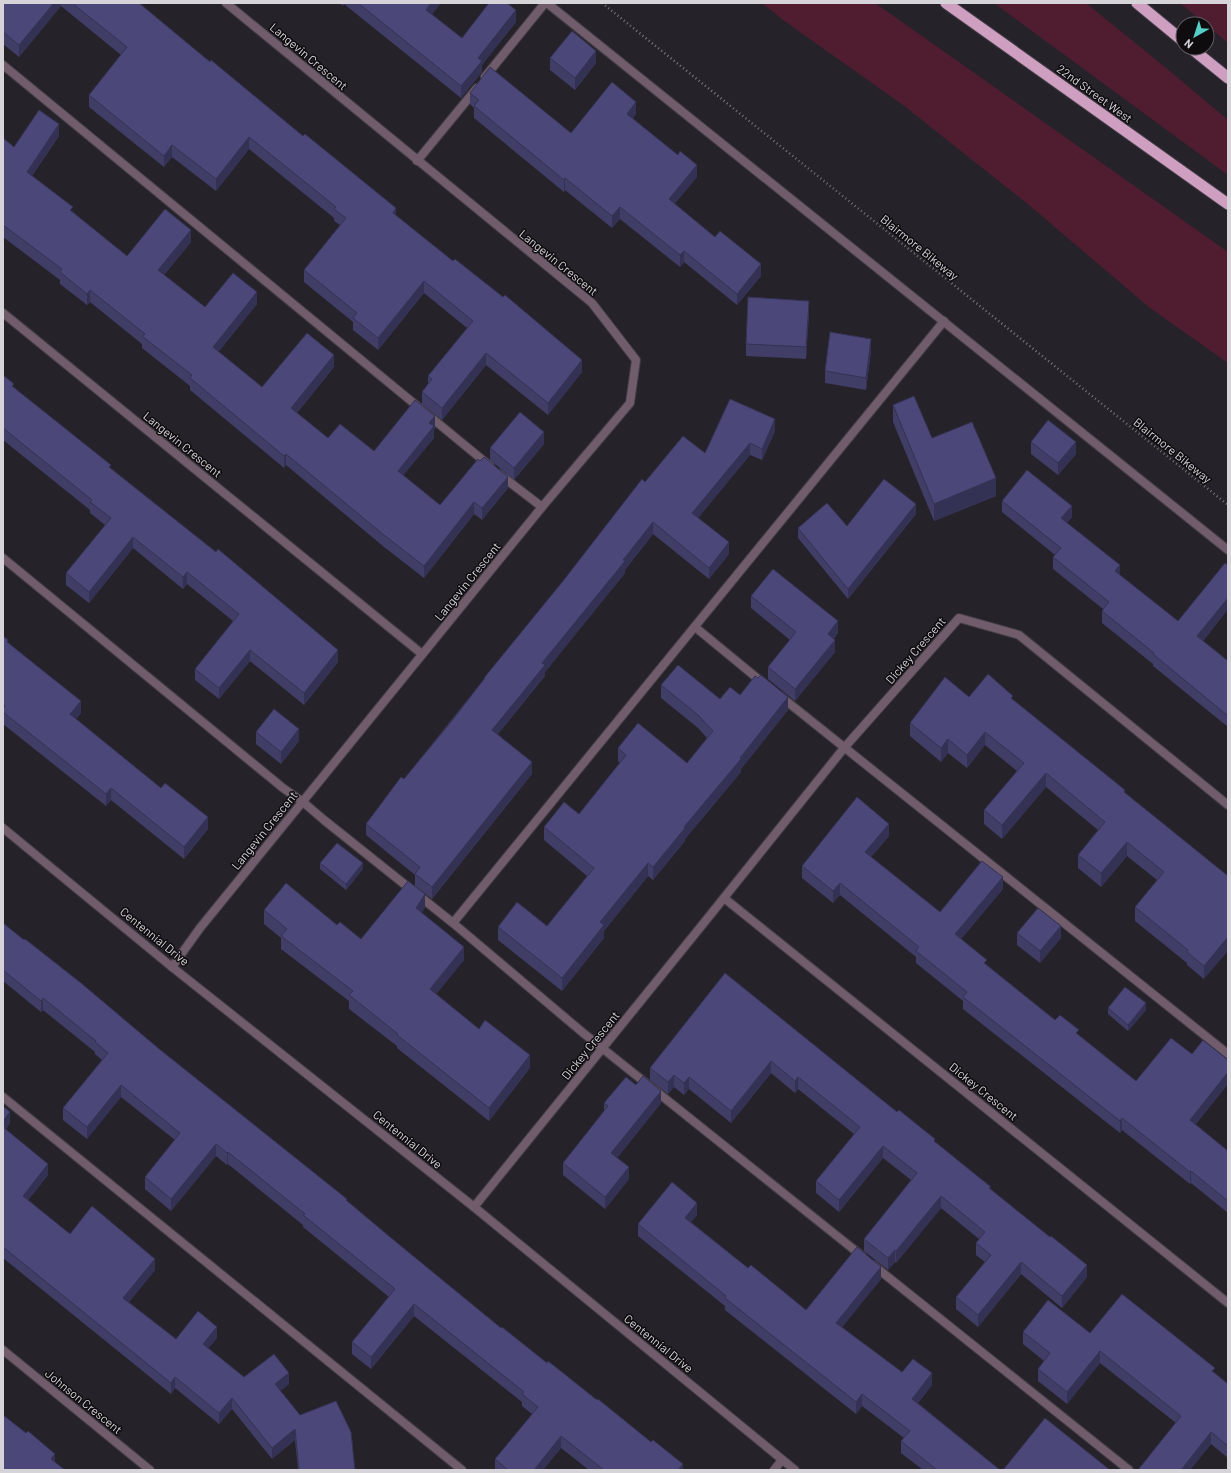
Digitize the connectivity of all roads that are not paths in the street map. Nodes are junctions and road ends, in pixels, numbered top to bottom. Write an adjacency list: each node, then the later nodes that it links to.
1 (226, 3): 9 (street, Langevin Crescent)
2 (546, 3): 9 (street); 12 (street)
3 (946, 3): 10 (highway, 22nd Street West)
4 (1137, 3): 5 (highway)
5 (1175, 34)
6 (1201, 56): 8 (highway)
7 (3, 65): 13 (street)
8 (1228, 78)
9 (417, 161): 13 (street, Langevin Crescent)
10 (1228, 204)
11 (3, 313): 17 (street, Langevin Crescent)
12 (944, 321): 14 (street); 16 (street)
13 (542, 508): 17 (street, Langevin Crescent)
14 (1228, 550)
15 (3, 558): 19 (street)
16 (695, 627): 18 (street); 23 (street)
17 (422, 654): 19 (street, Langevin Crescent)
18 (844, 748): 20 (street, Dickey Crescent); 22 (street, Dickey Crescent); 26 (street)
19 (303, 802): 23 (street); 24 (street, Langevin Crescent)
20 (1228, 805)
21 (3, 828): 24 (street, Centennial Drive)
22 (724, 898): 25 (street, Dickey Crescent); 29 (street, Dickey Crescent)
23 (452, 923): 25 (street)
24 (172, 966): 28 (street, Centennial Drive)
25 (603, 1048): 28 (street, Dickey Crescent); 36 (street)
26 (1228, 1054)
27 (3, 1097): 33 (street)
28 (474, 1207): 31 (street, Centennial Drive)
29 (1228, 1303)
30 (3, 1350): 32 (street, Johnson Crescent)
31 (782, 1460): 34 (street); 35 (street, Centennial Drive)
32 (150, 1470)
33 (462, 1470)
34 (774, 1470)
35 (795, 1470)
36 (1129, 1470)

